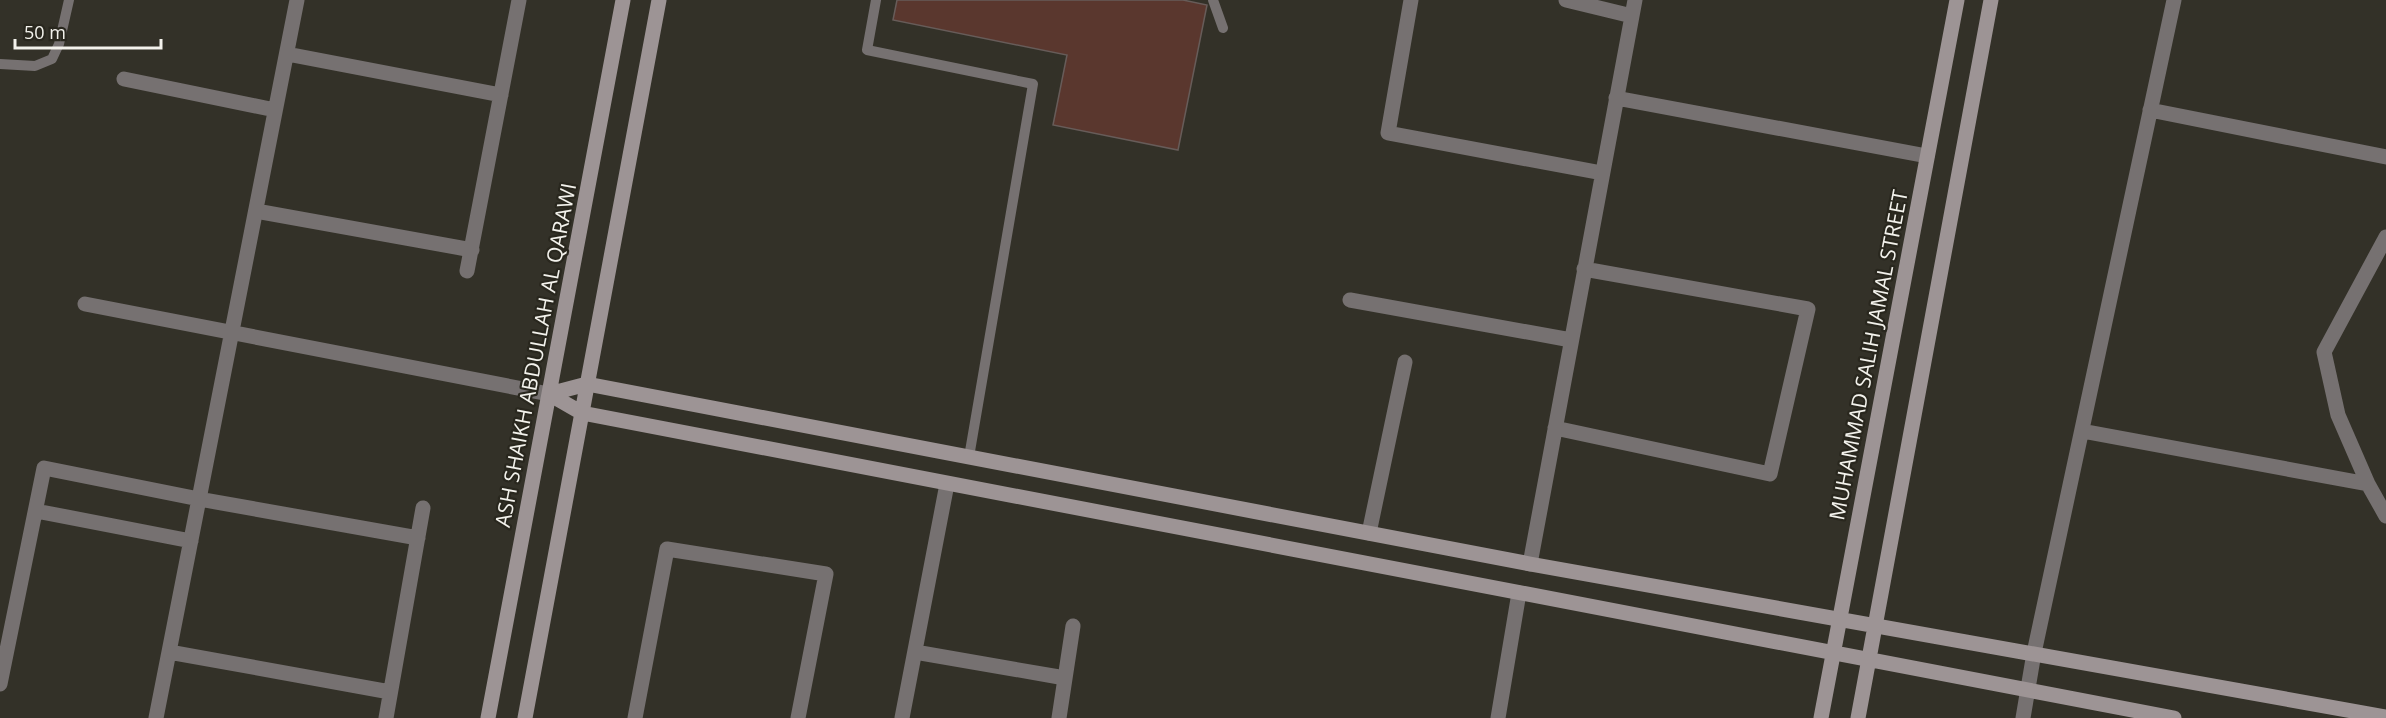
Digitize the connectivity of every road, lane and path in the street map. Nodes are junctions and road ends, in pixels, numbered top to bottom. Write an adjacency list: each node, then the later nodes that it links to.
1 (69, 0): 17 (lane)
2 (297, 0): 16 (street)
3 (519, 0): 19 (street)
4 (623, 0): 37 (street, ASH SHAIKH ABDULLAH AL QARAWI)
5 (659, 0): 36 (street)
6 (876, 0): 41 (lane)
7 (1214, 0): 15 (lane)
8 (1411, 0): 25 (street)
9 (1566, 0): 14 (street)
10 (1635, 0): 14 (street)
11 (1957, 0): 23 (street, MUHAMMAD SALIH JAMAL STREET)
12 (1991, 0): 55 (street)
13 (2174, 0): 22 (street)
14 (1632, 16): 20 (street)
15 (1223, 28)
16 (287, 54): 19 (street); 21 (street)
17 (0, 64)
18 (124, 79): 21 (street)
19 (501, 95): 28 (street)
20 (1616, 98): 23 (street); 25 (street)
21 (275, 110): 26 (street)
22 (2150, 110): 24 (street); 40 (street)
23 (1927, 156): 53 (street, MUHAMMAD SALIH JAMAL STREET)
24 (2386, 158)
25 (1602, 173): 29 (street)
26 (256, 212): 28 (street); 33 (street)
27 (2386, 237): 43 (street)
28 (472, 250): 30 (street)
29 (1584, 269): 34 (street); 39 (street)
30 (467, 271)
31 (1350, 300): 34 (street)
32 (85, 304): 33 (street)
33 (233, 333): 37 (street); 44 (street)
34 (1571, 340): 39 (street)
35 (1405, 362): 48 (street)
36 (587, 384): 37 (street); 38 (street); 41 (street)
37 (549, 394): 38 (street); 68 (street, ASH SHAIKH ABDULLAH AL QARAWI)
38 (582, 413): 42 (street); 69 (street)
39 (1555, 428): 51 (street)
40 (2082, 431): 43 (street); 59 (street)
41 (969, 457): 48 (street)
42 (947, 484): 52 (street); 57 (street)
43 (2368, 484): 47 (street)
44 (199, 499): 46 (street); 49 (street); 50 (street)
45 (423, 508): 49 (street)
46 (36, 511): 50 (street); 62 (street)
47 (2386, 516)
48 (1370, 534): 51 (street)
49 (418, 538): 64 (street)
50 (191, 541): 56 (street)
51 (1530, 564): 53 (street)
52 (1519, 593): 58 (street); 74 (street)
53 (1839, 620): 55 (street); 58 (street, MUHAMMAD SALIH JAMAL STREET)
54 (1073, 626): 61 (street)
55 (1876, 626): 59 (street); 60 (street)
56 (169, 652): 64 (street); 66 (street)
57 (915, 652): 61 (street); 72 (street)
58 (1833, 653): 60 (street); 75 (street, MUHAMMAD SALIH JAMAL STREET)
59 (2034, 653): 63 (street); 65 (street)
60 (1869, 660): 63 (street); 76 (street)
61 (1065, 678): 73 (street)
62 (0, 684)
63 (2028, 691): 77 (street); 78 (street)
64 (390, 692): 67 (street)
65 (2386, 717)
66 (156, 718)
67 (386, 718)
68 (488, 718)
69 (525, 718)
70 (635, 718): 71 (street)
71 (798, 718)
72 (902, 718)
73 (1059, 718)
74 (1498, 718)
75 (1821, 718)
76 (1858, 718)
77 (2023, 718)
78 (2174, 718)

